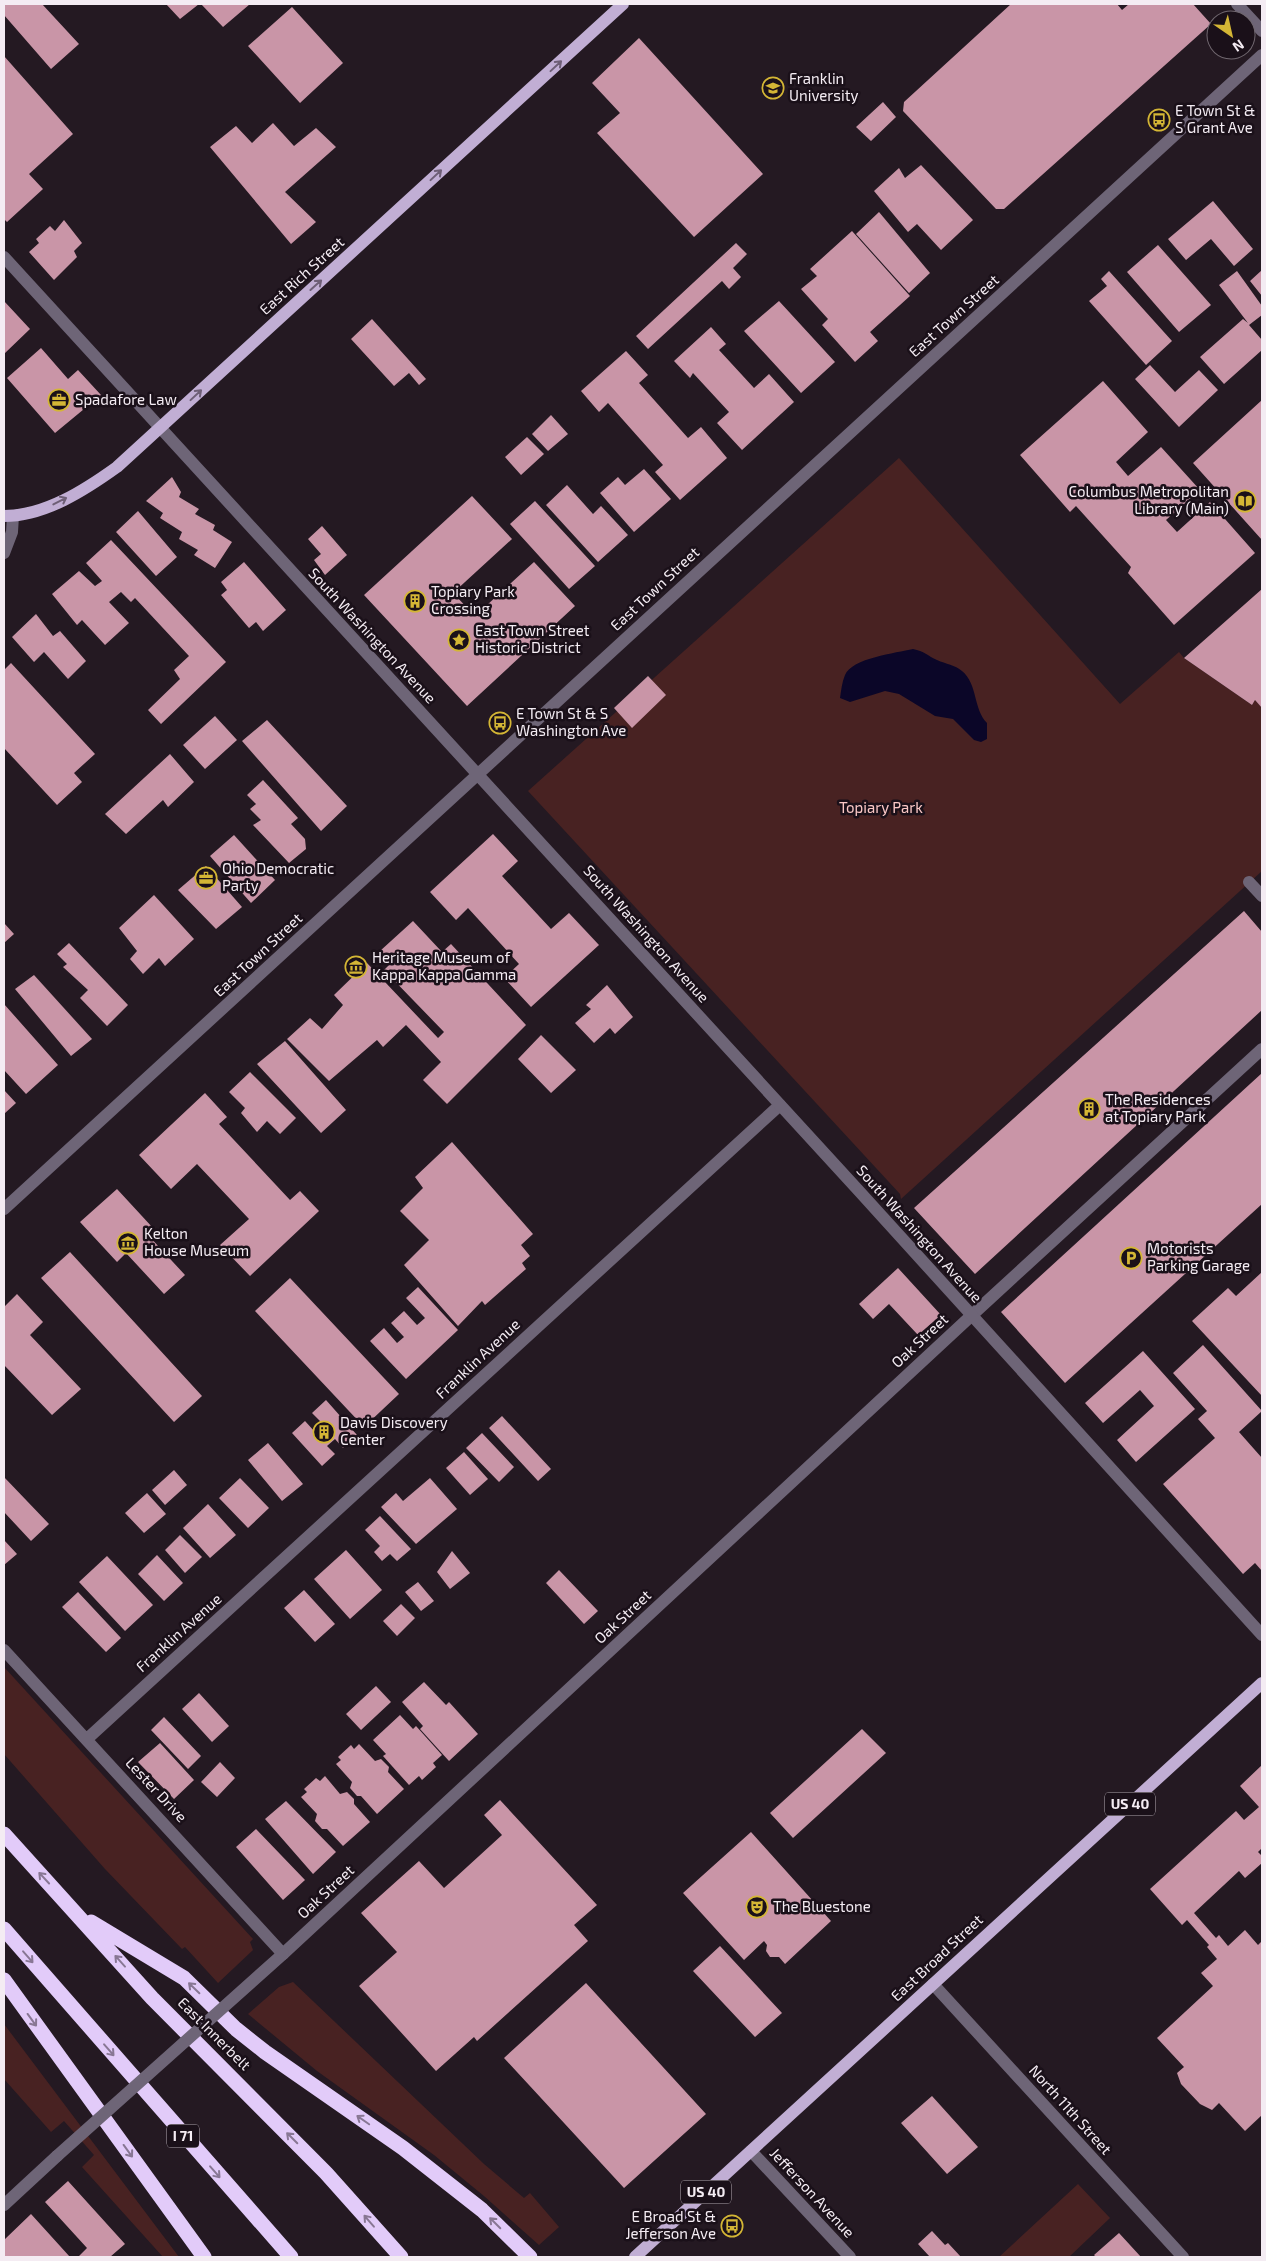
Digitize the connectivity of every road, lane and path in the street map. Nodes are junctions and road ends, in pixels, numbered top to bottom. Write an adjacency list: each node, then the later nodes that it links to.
1 (623, 4): 6 (main road, East Rich Street, one-way to 1)
2 (1237, 4): 3 (street)
3 (1262, 31)
4 (1262, 55): 9 (street, East Town Street)
5 (4, 257): 6 (street, South Washington Avenue)
6 (160, 428): 7 (main road, East Rich Street, one-way to 6); 9 (street, South Washington Avenue)
7 (8, 516): 8 (street, East Rich Street)
8 (4, 553)
9 (478, 774): 13 (street, South Washington Avenue); 14 (street, East Town Street)
10 (1249, 882): 11 (street)
11 (1262, 896)
12 (1262, 1049): 15 (street, Oak Street)
13 (780, 1105): 15 (street, South Washington Avenue); 19 (street, Franklin Avenue)
14 (4, 1209)
15 (971, 1316): 16 (street, South Washington Avenue); 23 (street, Oak Street)
16 (1262, 1635)
17 (4, 1650): 19 (street, Lester Drive)
18 (1262, 1683): 25 (main road, East Broad Street / US 40)
19 (87, 1739): 23 (street, Lester Drive)
20 (4, 1834): 21 (highway, East Innerbelt, one-way to 20)
21 (77, 1914): 30 (highway, East Innerbelt, one-way to 21); 31 (highway, one-way to 21)
22 (4, 1930): 29 (highway, I 71, one-way to 29)
23 (283, 1954): 27 (street, Oak Street, bridge)
24 (4, 1980): 28 (highway, one-way to 28)
25 (934, 1984): 26 (main road, East Broad Street / US 40); 34 (street, North 11th Street)
26 (751, 2151): 32 (main road, East Broad Street / US 40); 33 (street, Jefferson Avenue)
27 (4, 2205)
28 (204, 2257)
29 (291, 2257)
30 (401, 2257)
31 (530, 2257)
32 (635, 2257)
33 (850, 2257)
34 (1183, 2257)

